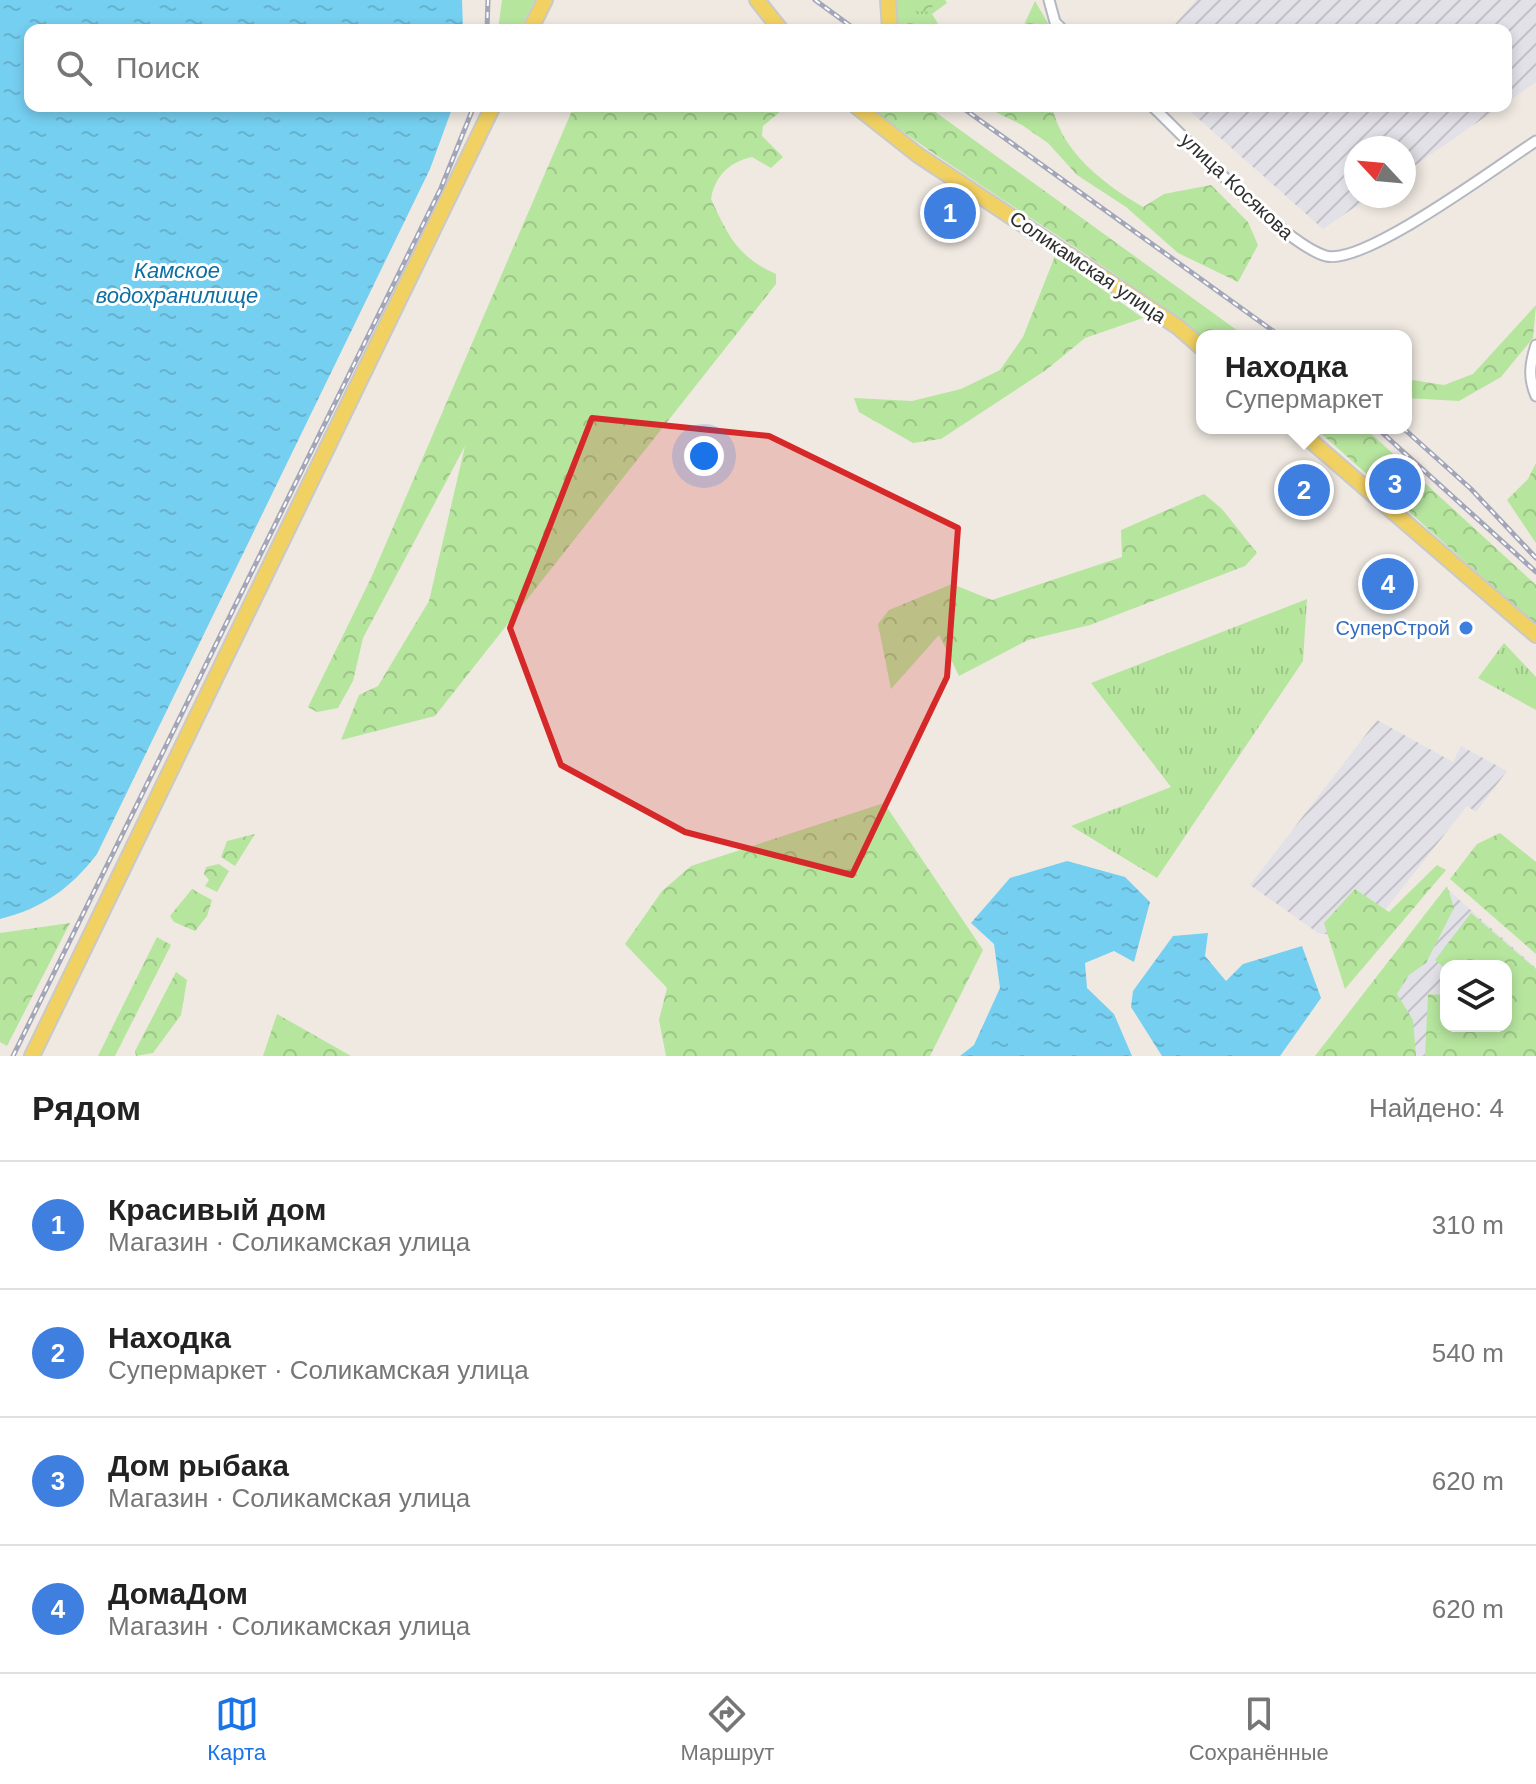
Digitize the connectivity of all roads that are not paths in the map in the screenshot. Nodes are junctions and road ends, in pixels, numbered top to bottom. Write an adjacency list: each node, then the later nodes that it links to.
1 (545, 0): 5 (main road)
2 (757, 0): 6 (main road)
3 (888, 0): 7 (main road)
4 (1049, 0): 8 (street)
5 (533, 24)
6 (776, 24)
7 (890, 24)
8 (1057, 24)
9 (490, 112): 18 (main road)
10 (864, 112): 13 (main road, Соликамская улица)
11 (1158, 112): 12 (street, улица Косякова)
12 (1536, 141)
13 (1196, 343)
14 (1536, 345): 15 (street)
15 (1536, 396)
16 (1303, 434): 17 (main road)
17 (1536, 635)
18 (32, 1056)

